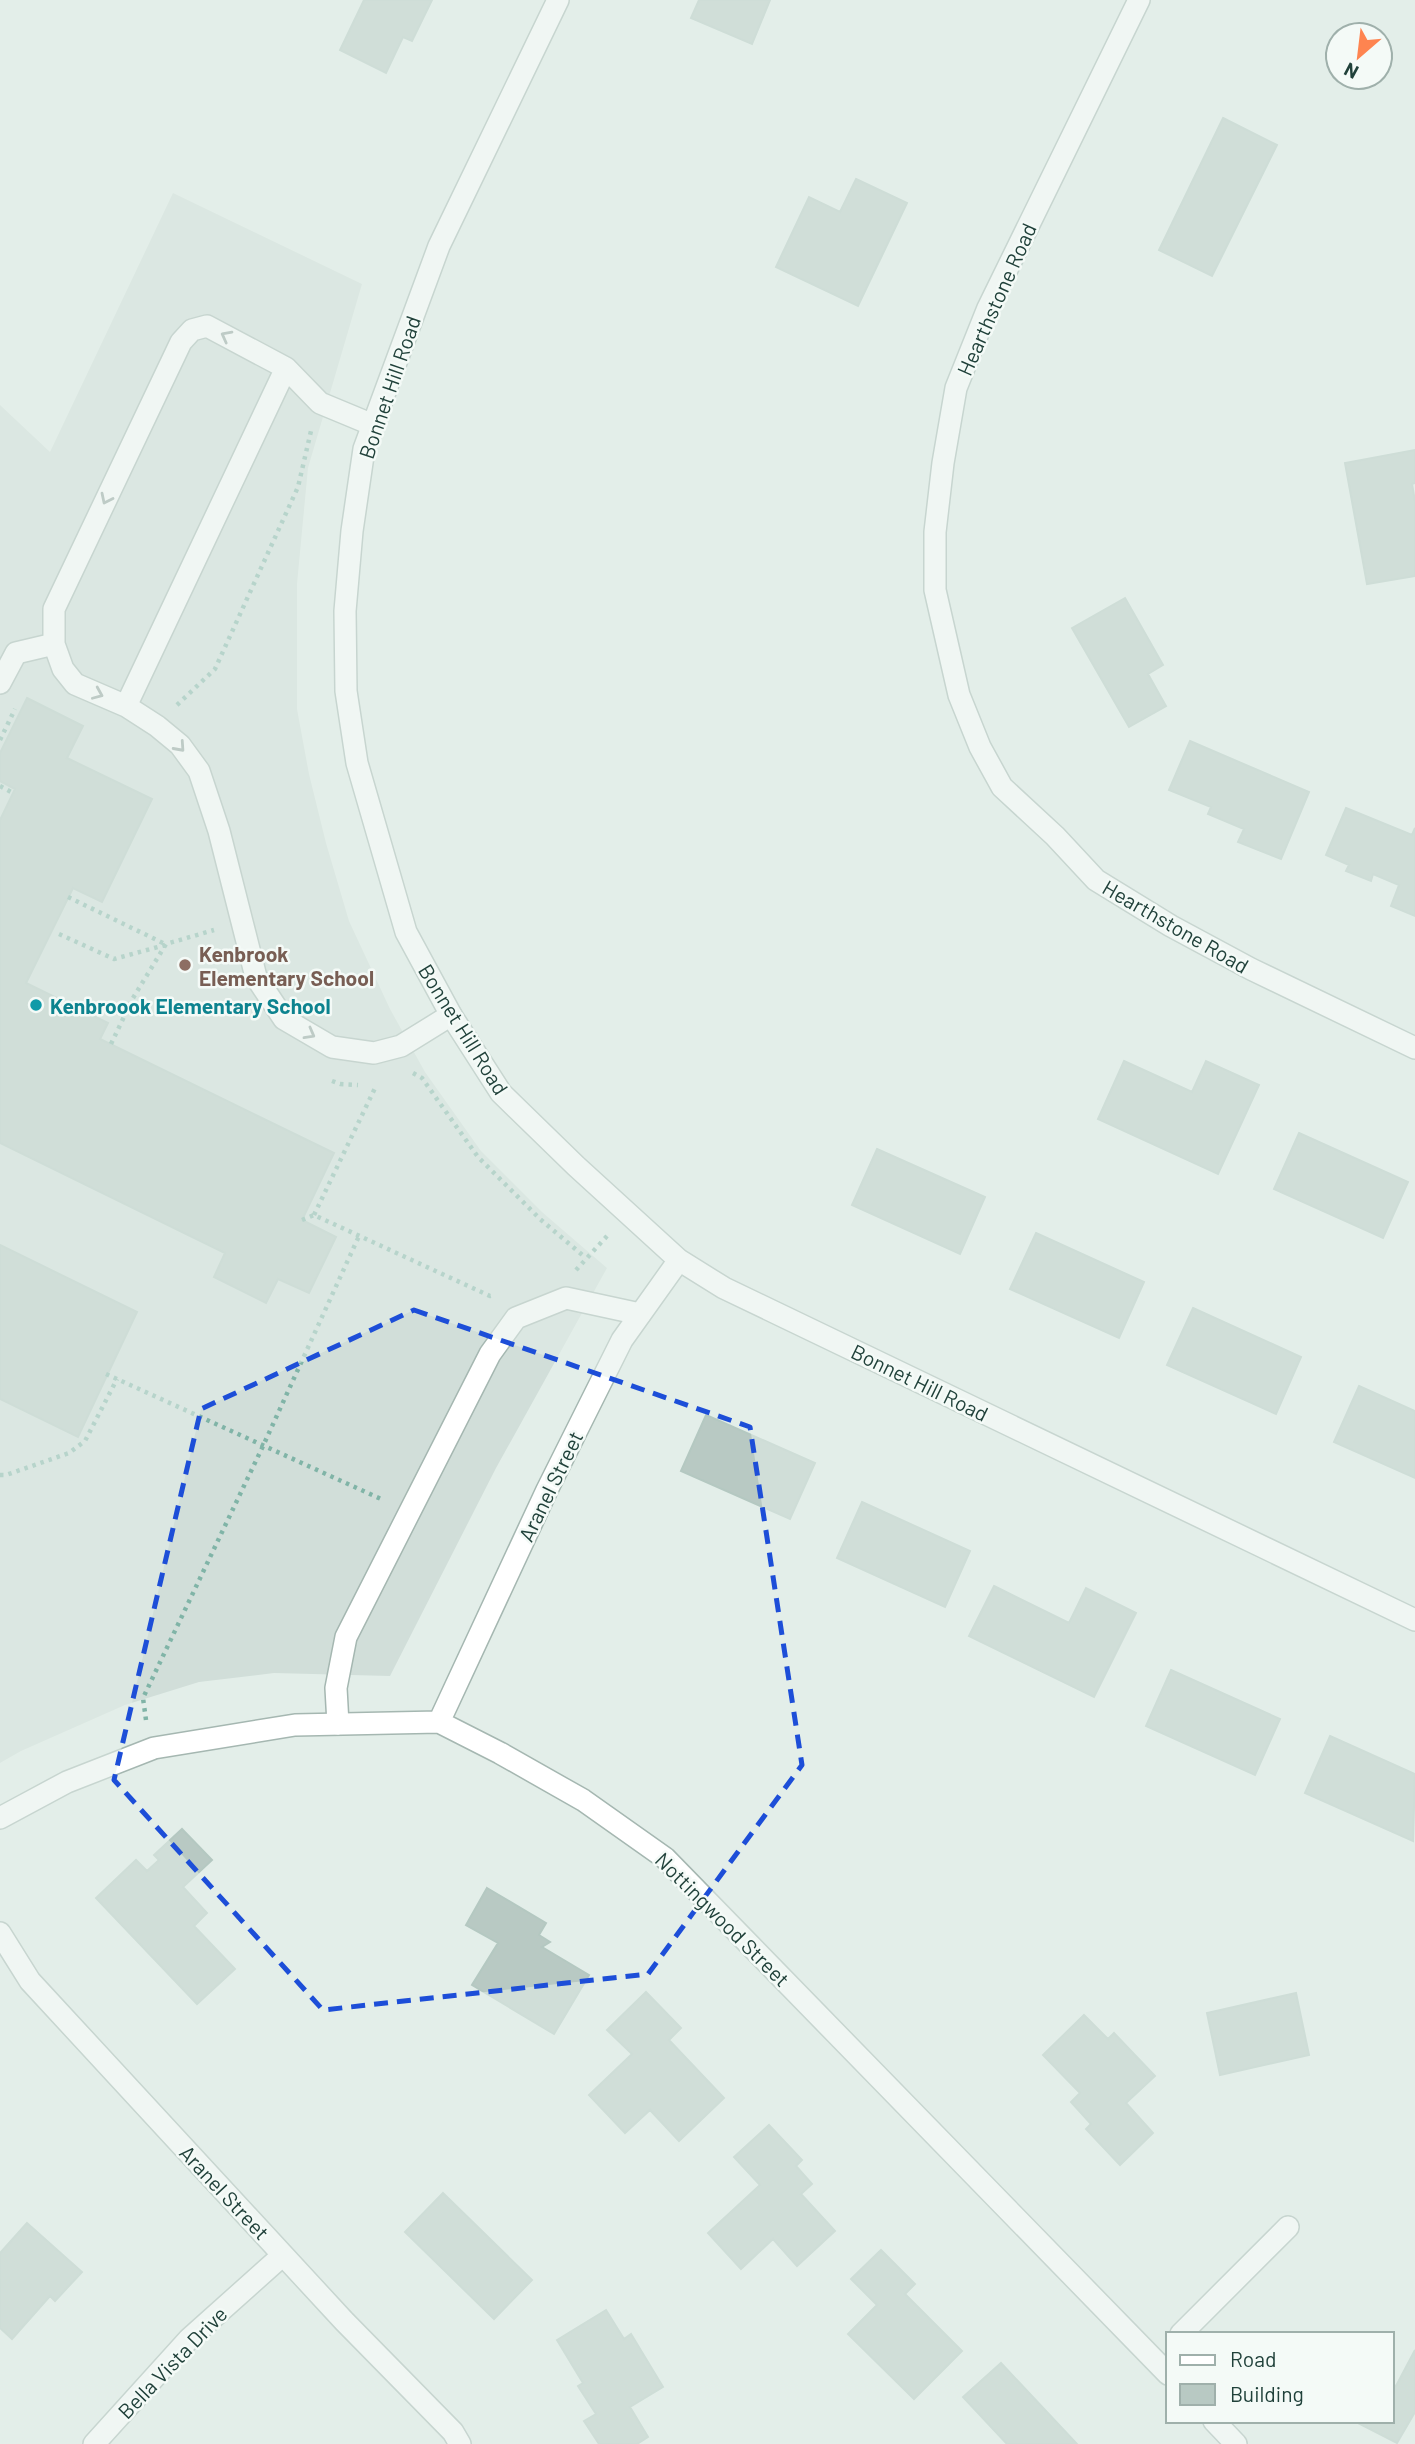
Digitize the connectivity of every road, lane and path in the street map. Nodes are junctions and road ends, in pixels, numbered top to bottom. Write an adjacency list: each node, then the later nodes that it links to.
1 (558, 0): 5 (street, Bonnet Hill Road)
2 (1139, 0): 23 (street, Hearthstone Road)
3 (286, 368): 4 (street); 6 (street, one-way to 6); 9 (street)
4 (320, 403): 5 (street); 10 (path)
5 (373, 425): 21 (street, Bonnet Hill Road)
6 (54, 644): 7 (street); 9 (street, one-way to 9)
7 (0, 683)
8 (17, 705): 11 (path)
9 (126, 706): 10 (street)
10 (157, 726): 16 (street, one-way to 16)
11 (0, 740)
12 (0, 786): 13 (path)
13 (13, 793)
14 (68, 897): 20 (path)
15 (210, 917): 17 (path)
16 (243, 925): 17 (path); 21 (street, one-way to 21)
17 (214, 930): 19 (path); 20 (path)
18 (60, 934): 20 (path)
19 (217, 940)
20 (166, 944): 22 (path)
21 (451, 1015): 28 (street, Bonnet Hill Road)
22 (111, 1044)
23 (1415, 1048)
24 (405, 1073): 32 (path)
25 (327, 1079): 27 (path)
26 (385, 1081): 27 (path)
27 (376, 1086): 29 (path)
28 (627, 1213): 32 (path); 33 (street, Bonnet Hill Road)
29 (314, 1215): 30 (path); 31 (path)
30 (302, 1220)
31 (359, 1236): 35 (path); 39 (path)
32 (586, 1258): 34 (path)
33 (679, 1260): 36 (street, Aranel Street); 42 (street, Bonnet Hill Road)
34 (564, 1274)
35 (502, 1292)
36 (640, 1314): 43 (street, Aranel Street); 44 (street)
37 (106, 1374): 38 (path)
38 (117, 1379): 39 (path); 40 (path)
39 (263, 1446): 41 (path); 45 (path)
40 (0, 1475)
41 (388, 1503)
42 (1415, 1620)
43 (439, 1722): 44 (street, Nottingwood Street); 51 (street, Nottingwood Street)
44 (338, 1724): 45 (street, Nottingwood Street)
45 (154, 1748): 46 (street, Nottingwood Street)
46 (0, 1818)
47 (0, 1933): 49 (street, Aranel Street)
48 (1288, 2227): 50 (street)
49 (283, 2255): 53 (street, Bella Vista Drive); 54 (street, Aranel Street)
50 (1183, 2332)
51 (1164, 2360)
52 (1216, 2423): 55 (street)
53 (94, 2444)
54 (460, 2444)
55 (1236, 2444)

